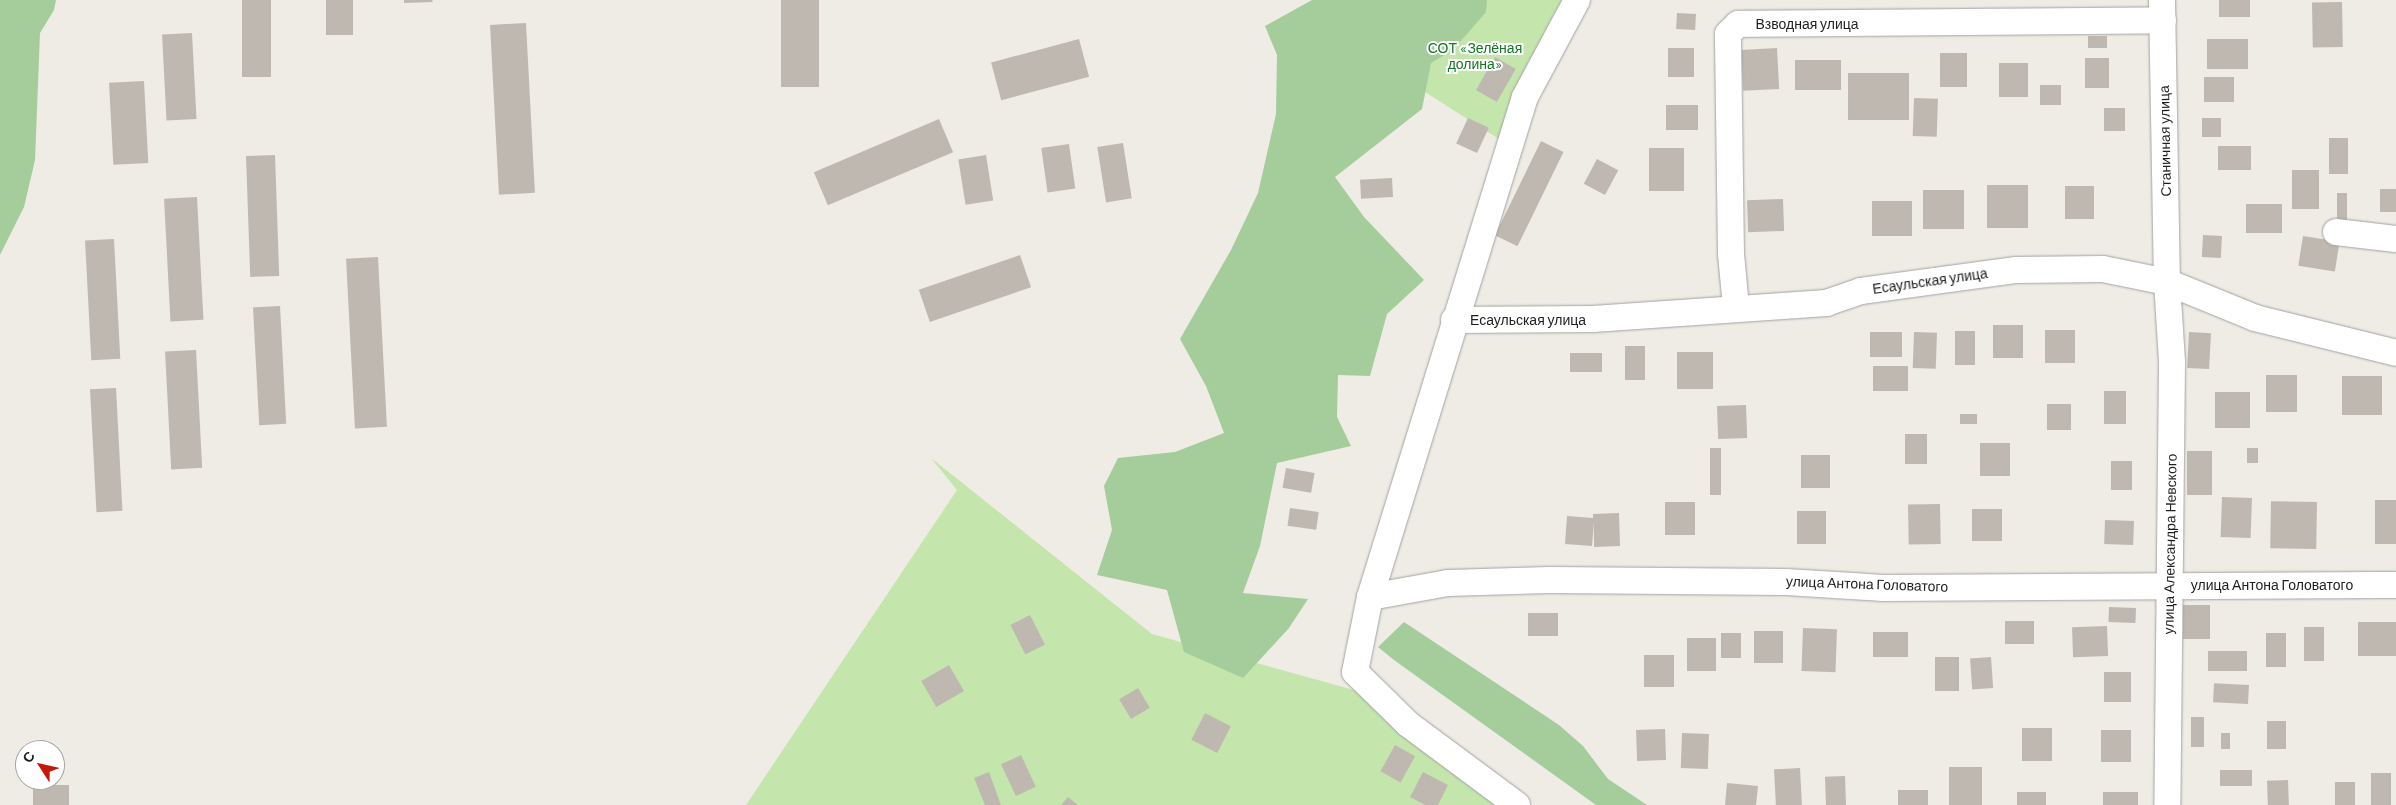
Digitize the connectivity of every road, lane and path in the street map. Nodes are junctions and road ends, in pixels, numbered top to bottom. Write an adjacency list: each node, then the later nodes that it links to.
1 (1577, 0): 7 (street)
2 (2162, 10): 5 (street, Станичная улица); 6 (street, Взводная улица)
3 (2336, 232): 4 (street)
4 (2396, 239)
5 (2167, 282): 6 (street, Есаульская улица); 8 (street, Есаульская улица); 9 (street, улица Александра Невского)
6 (1736, 307): 7 (street, Есаульская улица)
7 (1454, 320): 11 (street)
8 (2396, 353)
9 (2169, 585): 10 (street, улица Антона Головатого); 11 (street, улица Антона Головатого); 13 (street, улица Александра Невского)
10 (2396, 585)
11 (1370, 597): 12 (street)
12 (1518, 805)
13 (2167, 805)

